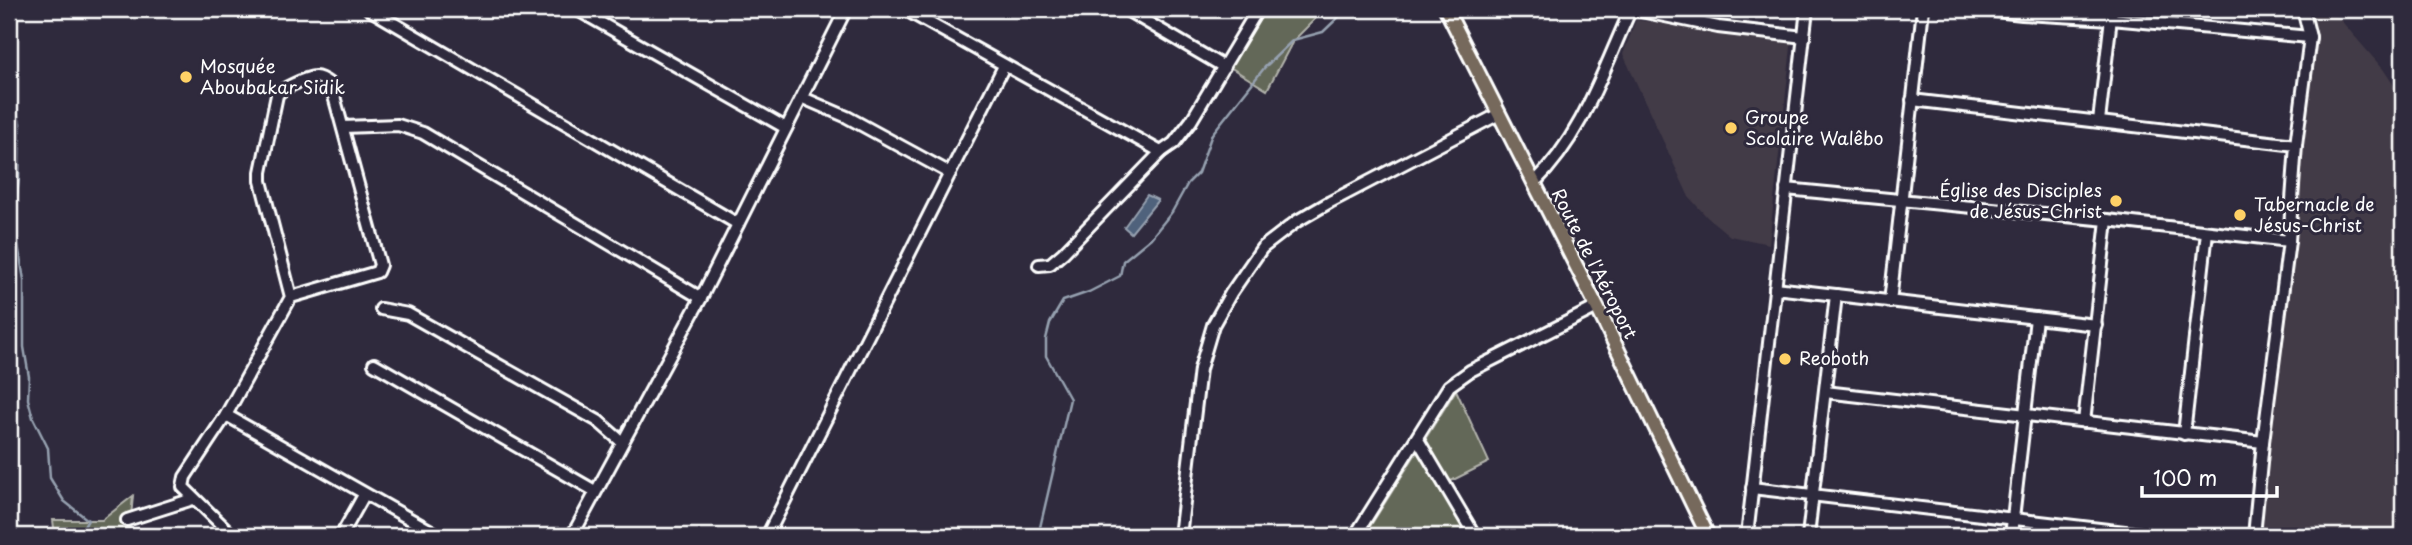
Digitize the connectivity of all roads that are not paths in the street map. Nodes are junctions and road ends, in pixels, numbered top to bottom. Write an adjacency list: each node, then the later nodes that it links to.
1 (369, 9): 32 (street)
2 (576, 9): 24 (street)
3 (846, 9): 19 (street)
4 (904, 9): 17 (street)
5 (1125, 9): 18 (street)
6 (1258, 9): 18 (street)
7 (1446, 9): 21 (main road, Route de l'Aéroport)
8 (1614, 9): 9 (street)
9 (1631, 9): 15 (street); 28 (street)
10 (1807, 9): 15 (street)
11 (1923, 9): 20 (street)
12 (1978, 9): 14 (street)
13 (2303, 9): 16 (street)
14 (2112, 14): 16 (street); 22 (street)
15 (1804, 37): 29 (street)
16 (2310, 37): 25 (street)
17 (1004, 66): 26 (street); 27 (street)
18 (1224, 67): 26 (street)
19 (803, 98): 24 (street); 27 (street)
20 (1912, 100): 22 (street); 30 (street)
21 (1499, 114): 28 (main road, Route de l'Aéroport); 66 (street)
22 (2099, 121): 25 (street)
23 (343, 127): 38 (street); 38 (street); 39 (street)
24 (786, 128): 32 (street)
25 (2296, 145): 34 (street)
26 (1161, 152): 35 (street)
27 (950, 173): 65 (street)
28 (1534, 183): 41 (main road, Route de l'Aéroport)
29 (1786, 189): 30 (street); 36 (street)
30 (1902, 201): 31 (street); 40 (street)
31 (2107, 220): 33 (street); 44 (street)
32 (738, 224): 39 (street)
33 (2207, 232): 34 (street); 50 (street)
34 (2289, 241): 53 (street)
35 (1039, 265)
36 (1775, 288): 37 (street); 54 (street)
37 (1836, 295): 40 (street); 46 (street)
38 (291, 297): 47 (street)
39 (701, 298): 52 (street)
40 (1891, 302): 43 (street)
41 (1597, 307): 51 (street); 69 (main road, Route de l'Aéroport)
42 (381, 309): 52 (street)
43 (2036, 318): 44 (street); 48 (street)
44 (2096, 325): 49 (street)
45 (374, 364): 55 (street)
46 (1825, 392): 48 (street); 57 (street)
47 (226, 415): 56 (street); 58 (street)
48 (2024, 415): 49 (street); 59 (street)
49 (2084, 422): 50 (street)
50 (2184, 434): 53 (street)
51 (1417, 438): 67 (street); 68 (street)
52 (622, 442): 55 (street)
53 (2263, 442): 74 (street)
54 (1752, 488): 57 (street); 70 (street)
55 (595, 491): 64 (street)
56 (364, 495): 62 (street); 63 (street)
57 (1813, 496): 59 (street); 71 (street)
58 (193, 499): 60 (street); 61 (street)
59 (2012, 519): 72 (street); 73 (street)
60 (127, 520)
61 (233, 536)
62 (341, 536)
63 (440, 536)
64 (572, 536)
65 (767, 536)
66 (1180, 536)
67 (1355, 536)
68 (1475, 536)
69 (1708, 536)
70 (1747, 536)
71 (1808, 536)
72 (2011, 536)
73 (2159, 536)
74 (2254, 536)

